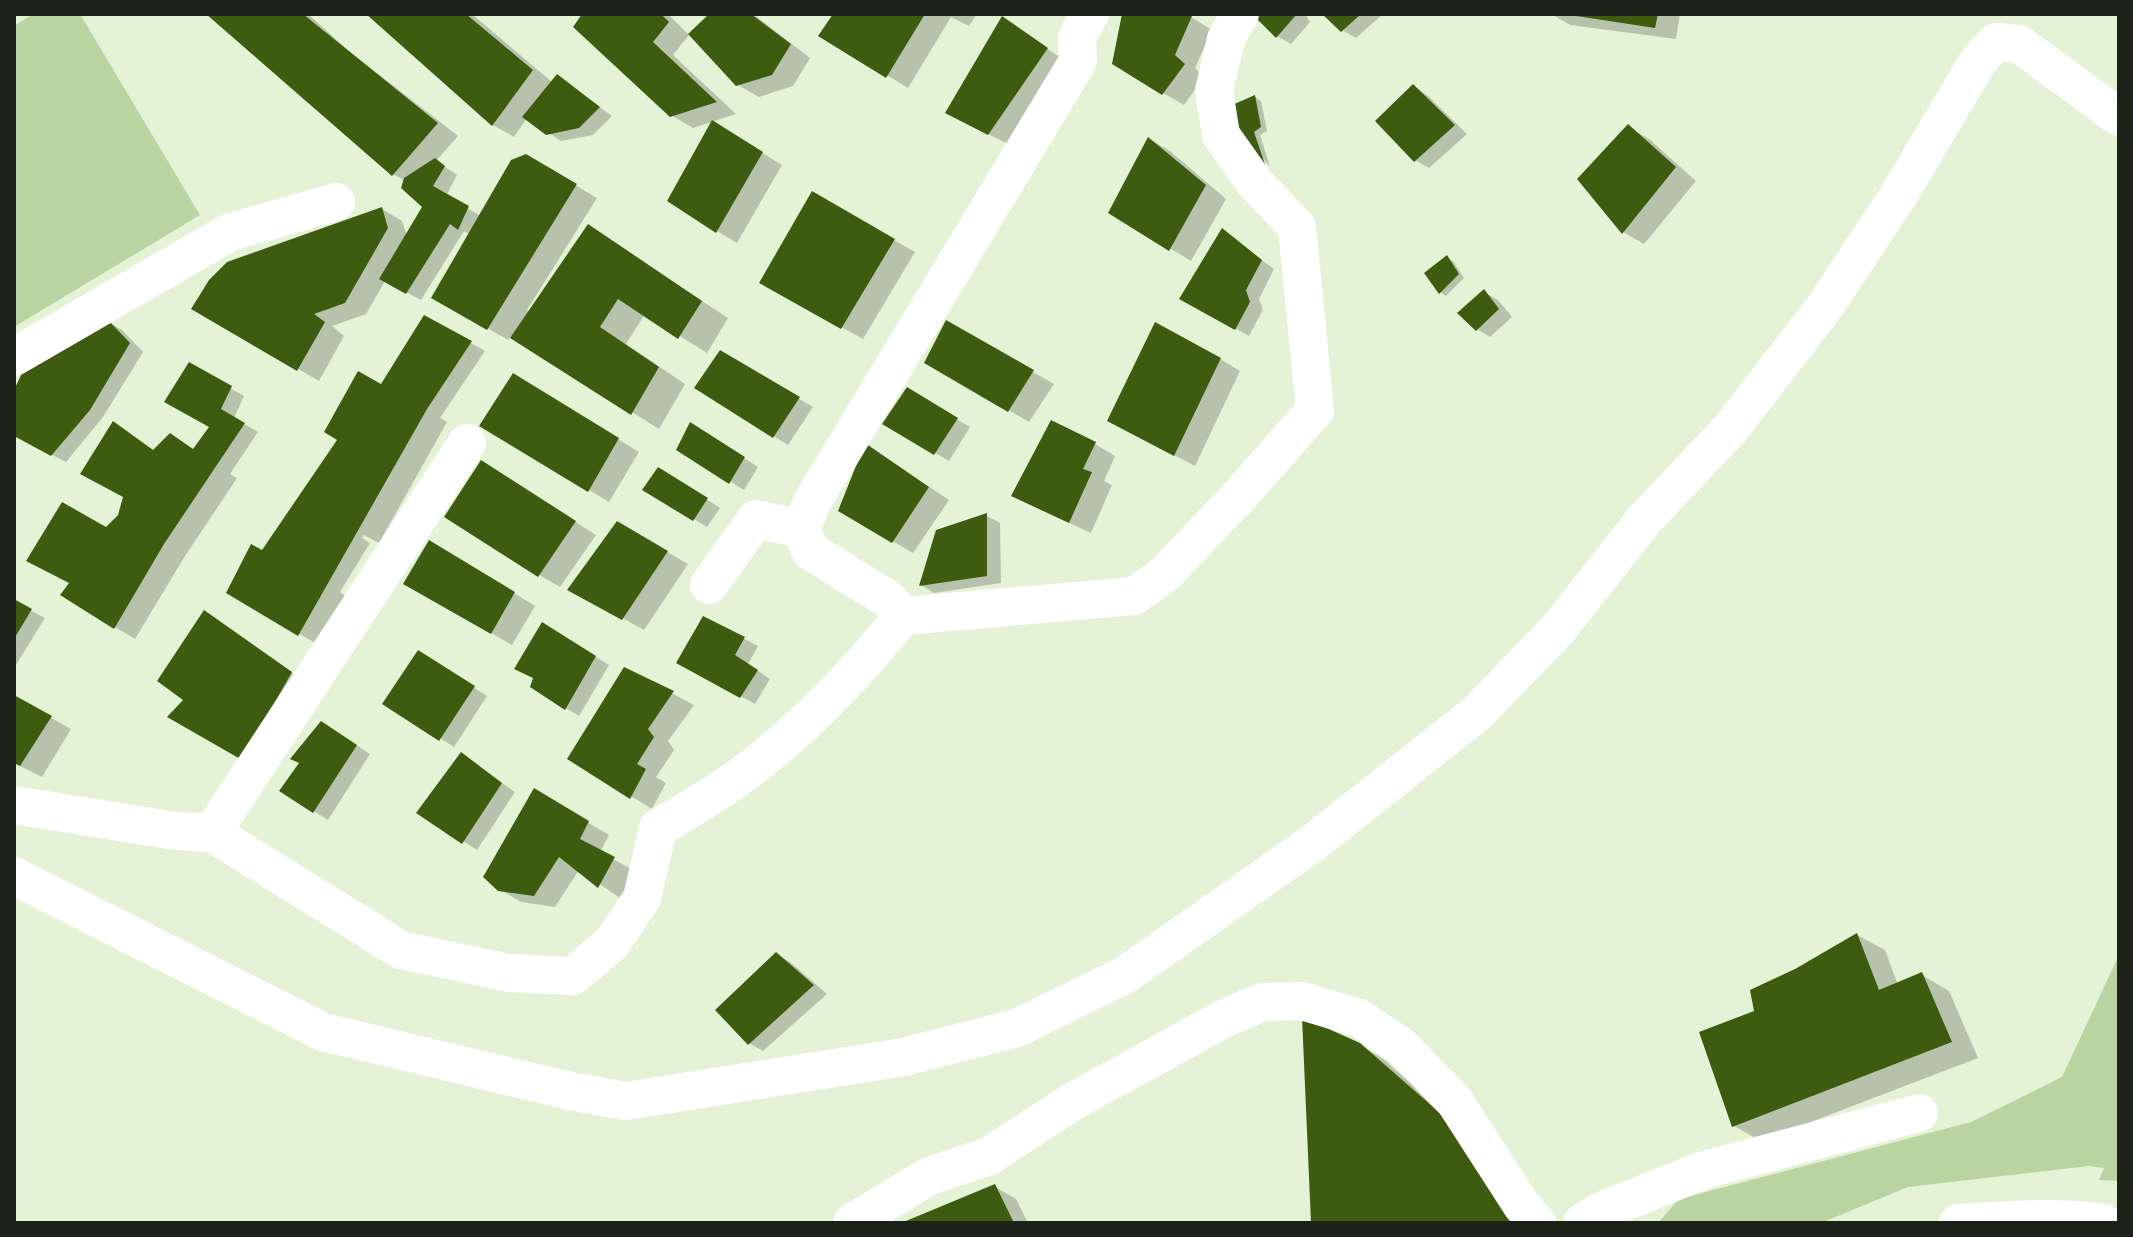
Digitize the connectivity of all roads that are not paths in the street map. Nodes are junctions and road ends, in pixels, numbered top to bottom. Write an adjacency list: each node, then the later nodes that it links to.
1 (1240, 14): 9 (street)
2 (1074, 22): 7 (street)
3 (2119, 117): 12 (street)
4 (336, 202): 5 (street)
5 (14, 357)
6 (467, 443): 11 (street)
7 (801, 529): 8 (street); 9 (street)
8 (709, 585)
9 (903, 616): 11 (street)
10 (14, 805): 11 (street)
11 (212, 833)
12 (14, 876)
13 (1919, 1113): 16 (street)
14 (852, 1223): 15 (street)
15 (1537, 1223)
16 (1582, 1223)
17 (1958, 1223): 18 (street)
18 (2104, 1223)

